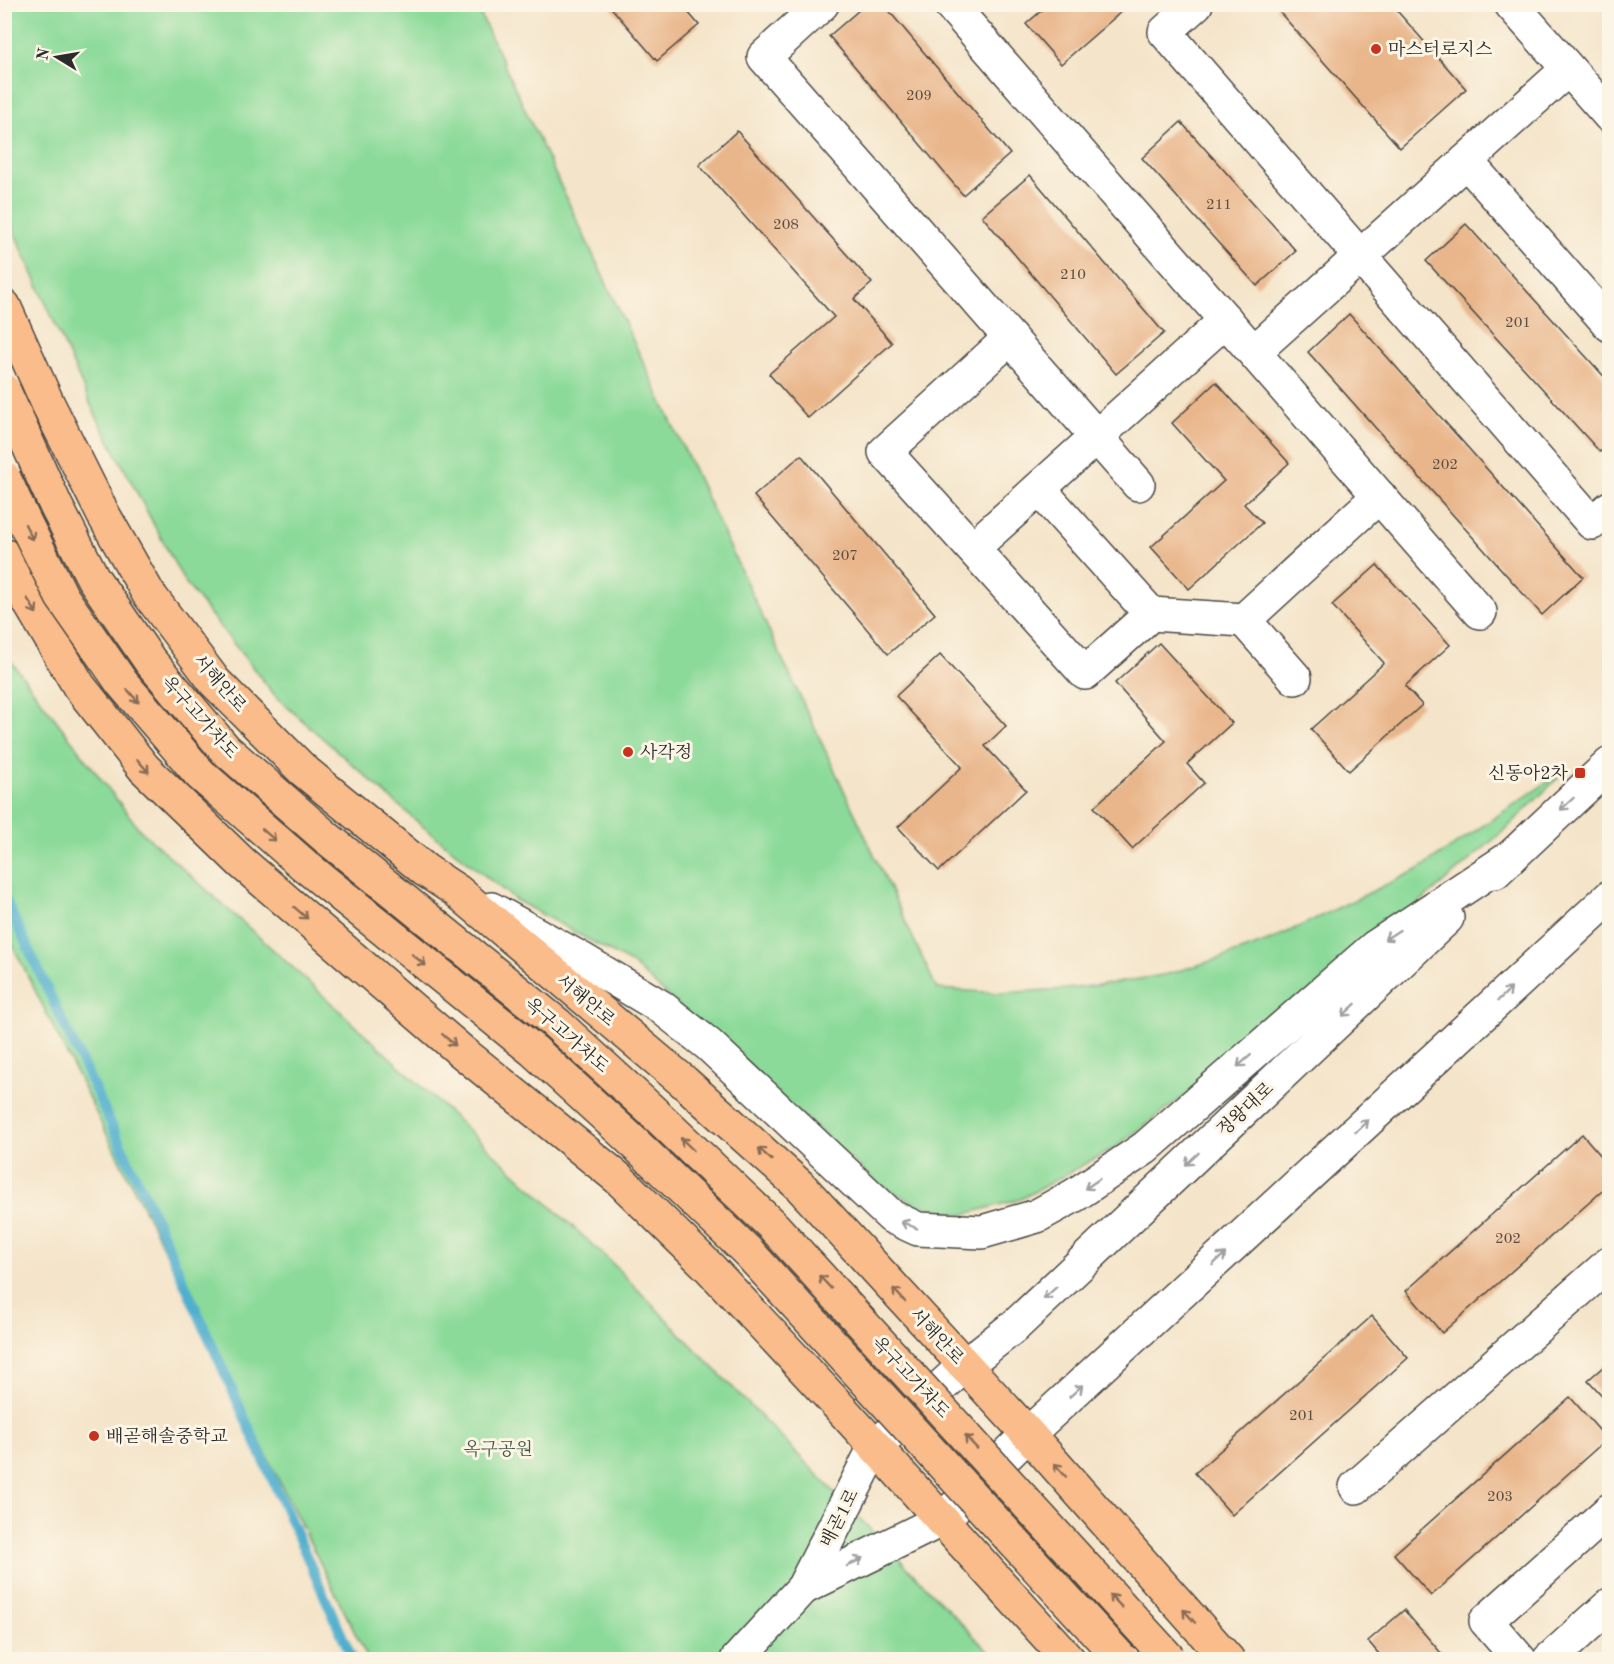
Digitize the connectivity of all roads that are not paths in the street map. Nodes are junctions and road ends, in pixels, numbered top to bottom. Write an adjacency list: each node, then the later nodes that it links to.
1 (822, 4): 12 (street)
2 (1196, 4): 8 (street)
3 (1511, 4): 5 (street)
4 (958, 7): 10 (street)
5 (1568, 69): 6 (street); 7 (street)
6 (1610, 116)
7 (1466, 161): 8 (street); 11 (street)
8 (1360, 256): 13 (street); 20 (street)
9 (4, 306): 29 (main road, 서해안로)
10 (1226, 320): 13 (street); 15 (street)
11 (1610, 326)
12 (1010, 338): 15 (street); 21 (street)
13 (1254, 352): 19 (street)
14 (4, 391): 43 (main road, 옥구고가차도, one-way to 14, bridge)
15 (1096, 436): 17 (street); 18 (street)
16 (4, 478): 42 (main road, 옥구고가차도, one-way to 42, bridge)
17 (1138, 484)
18 (1039, 489): 21 (street); 24 (street)
19 (1379, 496): 23 (street); 25 (street)
20 (1610, 508)
21 (974, 548): 24 (street)
22 (4, 555): 34 (main road, one-way to 34)
23 (1480, 612)
24 (1151, 614): 25 (street)
25 (1244, 620): 26 (street)
26 (1295, 678)
27 (1610, 764): 28 (street, 정왕대로, one-way to 28)
28 (1511, 857): 29 (street, one-way to 29); 32 (street, 정왕대로, one-way to 32)
29 (457, 891): 32 (main road, 서해안로, one-way to 29)
30 (1610, 897): 33 (street, one-way to 30)
31 (1610, 1263): 35 (street)
32 (964, 1366): 33 (main road, 서해안로); 34 (street, 정왕대로)
33 (1028, 1434): 37 (street); 44 (main road, 서해안로, one-way to 33)
34 (875, 1447): 37 (main road); 38 (street, 배곧1로)
35 (1356, 1487)
36 (1610, 1510): 45 (street)
37 (943, 1519): 38 (street, 배곧1로, one-way to 37); 41 (main road)
38 (803, 1588): 40 (street, 배곧1로)
39 (1610, 1605): 46 (street)
40 (737, 1659)
41 (1069, 1659)
42 (1122, 1659)
43 (1170, 1659)
44 (1228, 1659)
45 (1520, 1659)
46 (1549, 1659)

